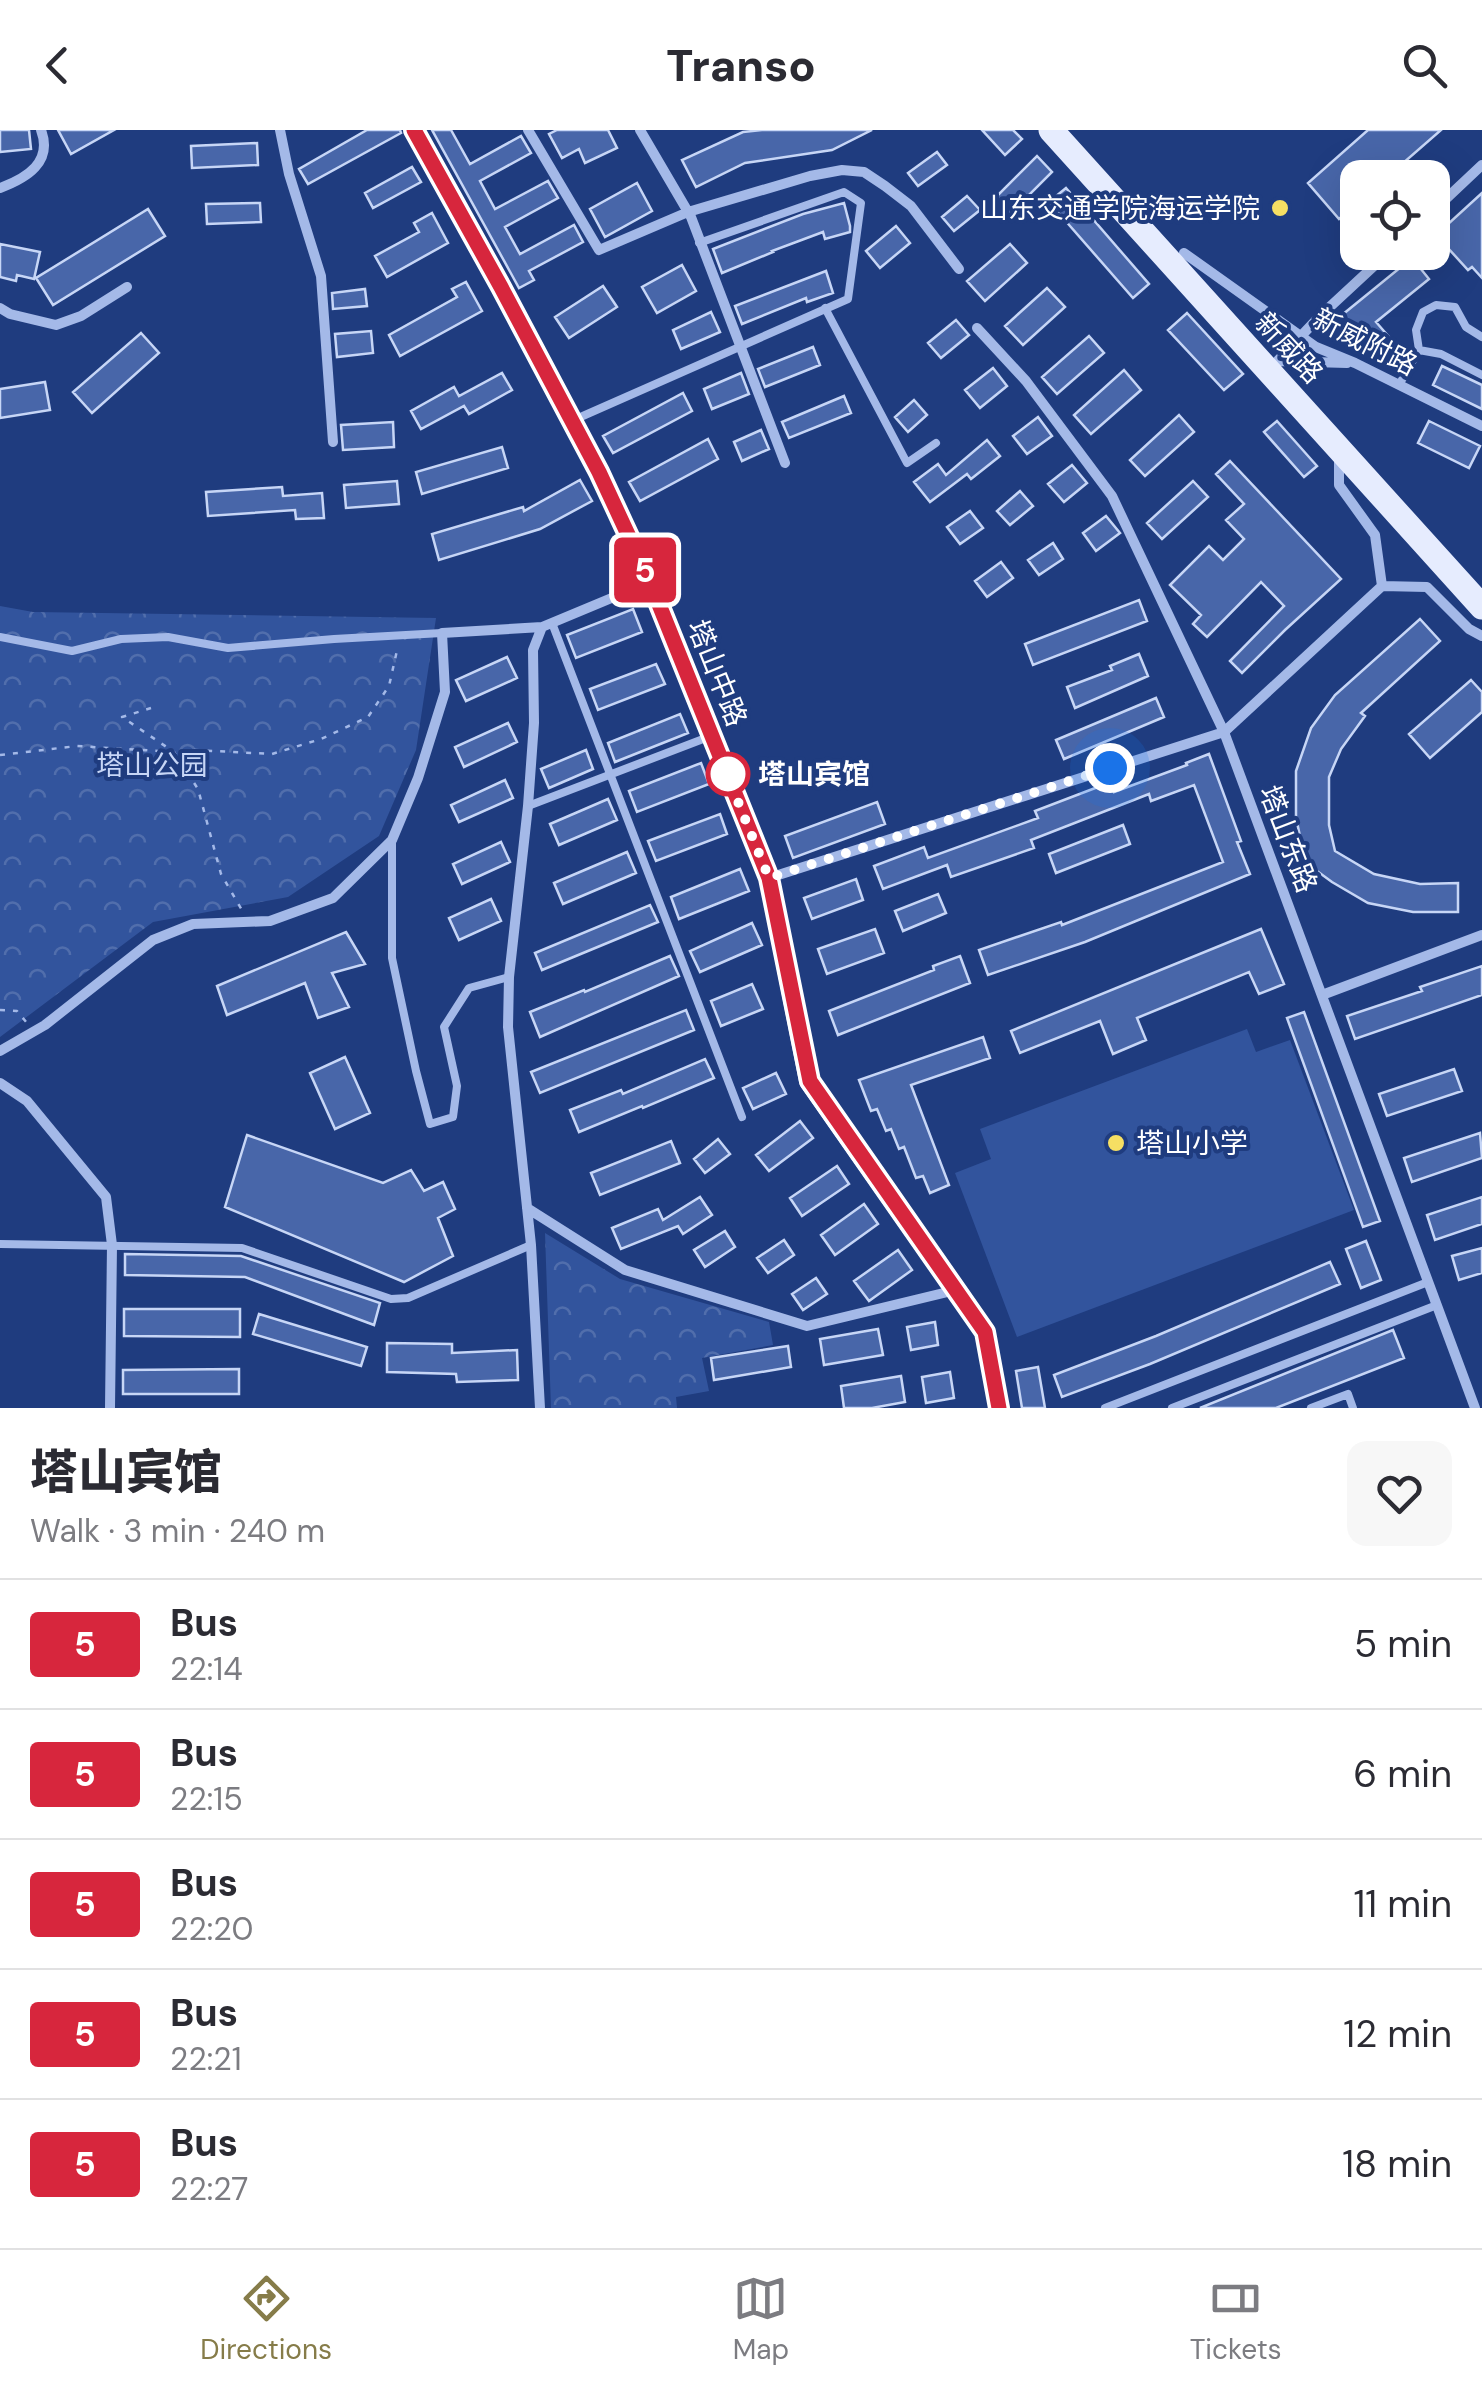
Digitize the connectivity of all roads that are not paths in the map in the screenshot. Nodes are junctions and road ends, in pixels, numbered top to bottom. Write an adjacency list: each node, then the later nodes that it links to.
1 (41, 130): 9 (street)
2 (280, 130): 30 (street)
3 (414, 130): 28 (street, 塔山中路)
4 (528, 130): 11 (street)
5 (640, 130): 11 (street)
6 (1052, 130): 25 (main road, 新威路)
7 (1072, 130): 13 (main road, 新威路)
8 (1482, 166): 10 (street)
9 (0, 188)
10 (1450, 195)
11 (688, 212): 12 (street); 14 (street)
12 (699, 243): 18 (lane); 22 (street)
13 (1184, 253): 20 (street, 新威附路); 25 (main road, 新威路)
14 (959, 269)
15 (1370, 270): 20 (street)
16 (127, 287): 17 (street)
17 (0, 308)
18 (825, 308): 22 (lane); 31 (lane)
19 (977, 328): 43 (street, 塔山东路)
20 (1300, 336): 24 (street, 新威附路); 25 (street)
21 (1482, 337): 23 (lane)
22 (740, 345): 28 (lane); 33 (street)
23 (1419, 350): 26 (lane); 27 (lane)
24 (1355, 363): 25 (street); 27 (street, 新威附路)
25 (1273, 366): 32 (main road, 新威路); 36 (main road, 新威路)
26 (1482, 375)
27 (1400, 385): 29 (street, 新威附路)
28 (572, 420): 34 (street, 塔山中路)
29 (1482, 426)
30 (333, 442)
31 (936, 443)
32 (1340, 447): 35 (street); 37 (main road, 新威路)
33 (786, 464)
34 (650, 582): 38 (street); 44 (street, 塔山中路)
35 (1382, 586): 37 (street); 43 (street)
36 (1482, 588)
37 (1476, 618): 40 (street); 42 (street)
38 (547, 625): 39 (street); 45 (lane); 46 (street)
39 (442, 633): 41 (lane); 47 (street)
40 (1482, 636)
41 (0, 637)
42 (1482, 646)
43 (1224, 732): 48 (street); 51 (street, 塔山东路)
44 (712, 736): 45 (lane); 48 (street, 塔山中路)
45 (611, 774): 46 (lane); 54 (lane)
46 (528, 806): 50 (street)
47 (392, 840): 50 (lane); 52 (street)
48 (769, 878): 60 (street, 塔山中路)
49 (1482, 935): 51 (street)
50 (509, 977): 55 (street)
51 (1322, 995): 59 (street, 塔山东路)
52 (0, 1051)
53 (0, 1083): 57 (street)
54 (742, 1117)
55 (527, 1208): 58 (street); 60 (street)
56 (0, 1244): 57 (lane)
57 (112, 1244): 58 (lane); 62 (street)
58 (531, 1245): 63 (street)
59 (1428, 1282): 61 (street, 塔山东路); 65 (lane)
60 (956, 1290): 64 (street, 塔山中路)
61 (1436, 1305): 66 (lane); 69 (street, 塔山东路)
62 (110, 1408)
63 (540, 1408)
64 (998, 1408)
65 (1105, 1408)
66 (1172, 1408)
67 (1312, 1408): 68 (lane)
68 (1353, 1408)
69 (1475, 1408)

